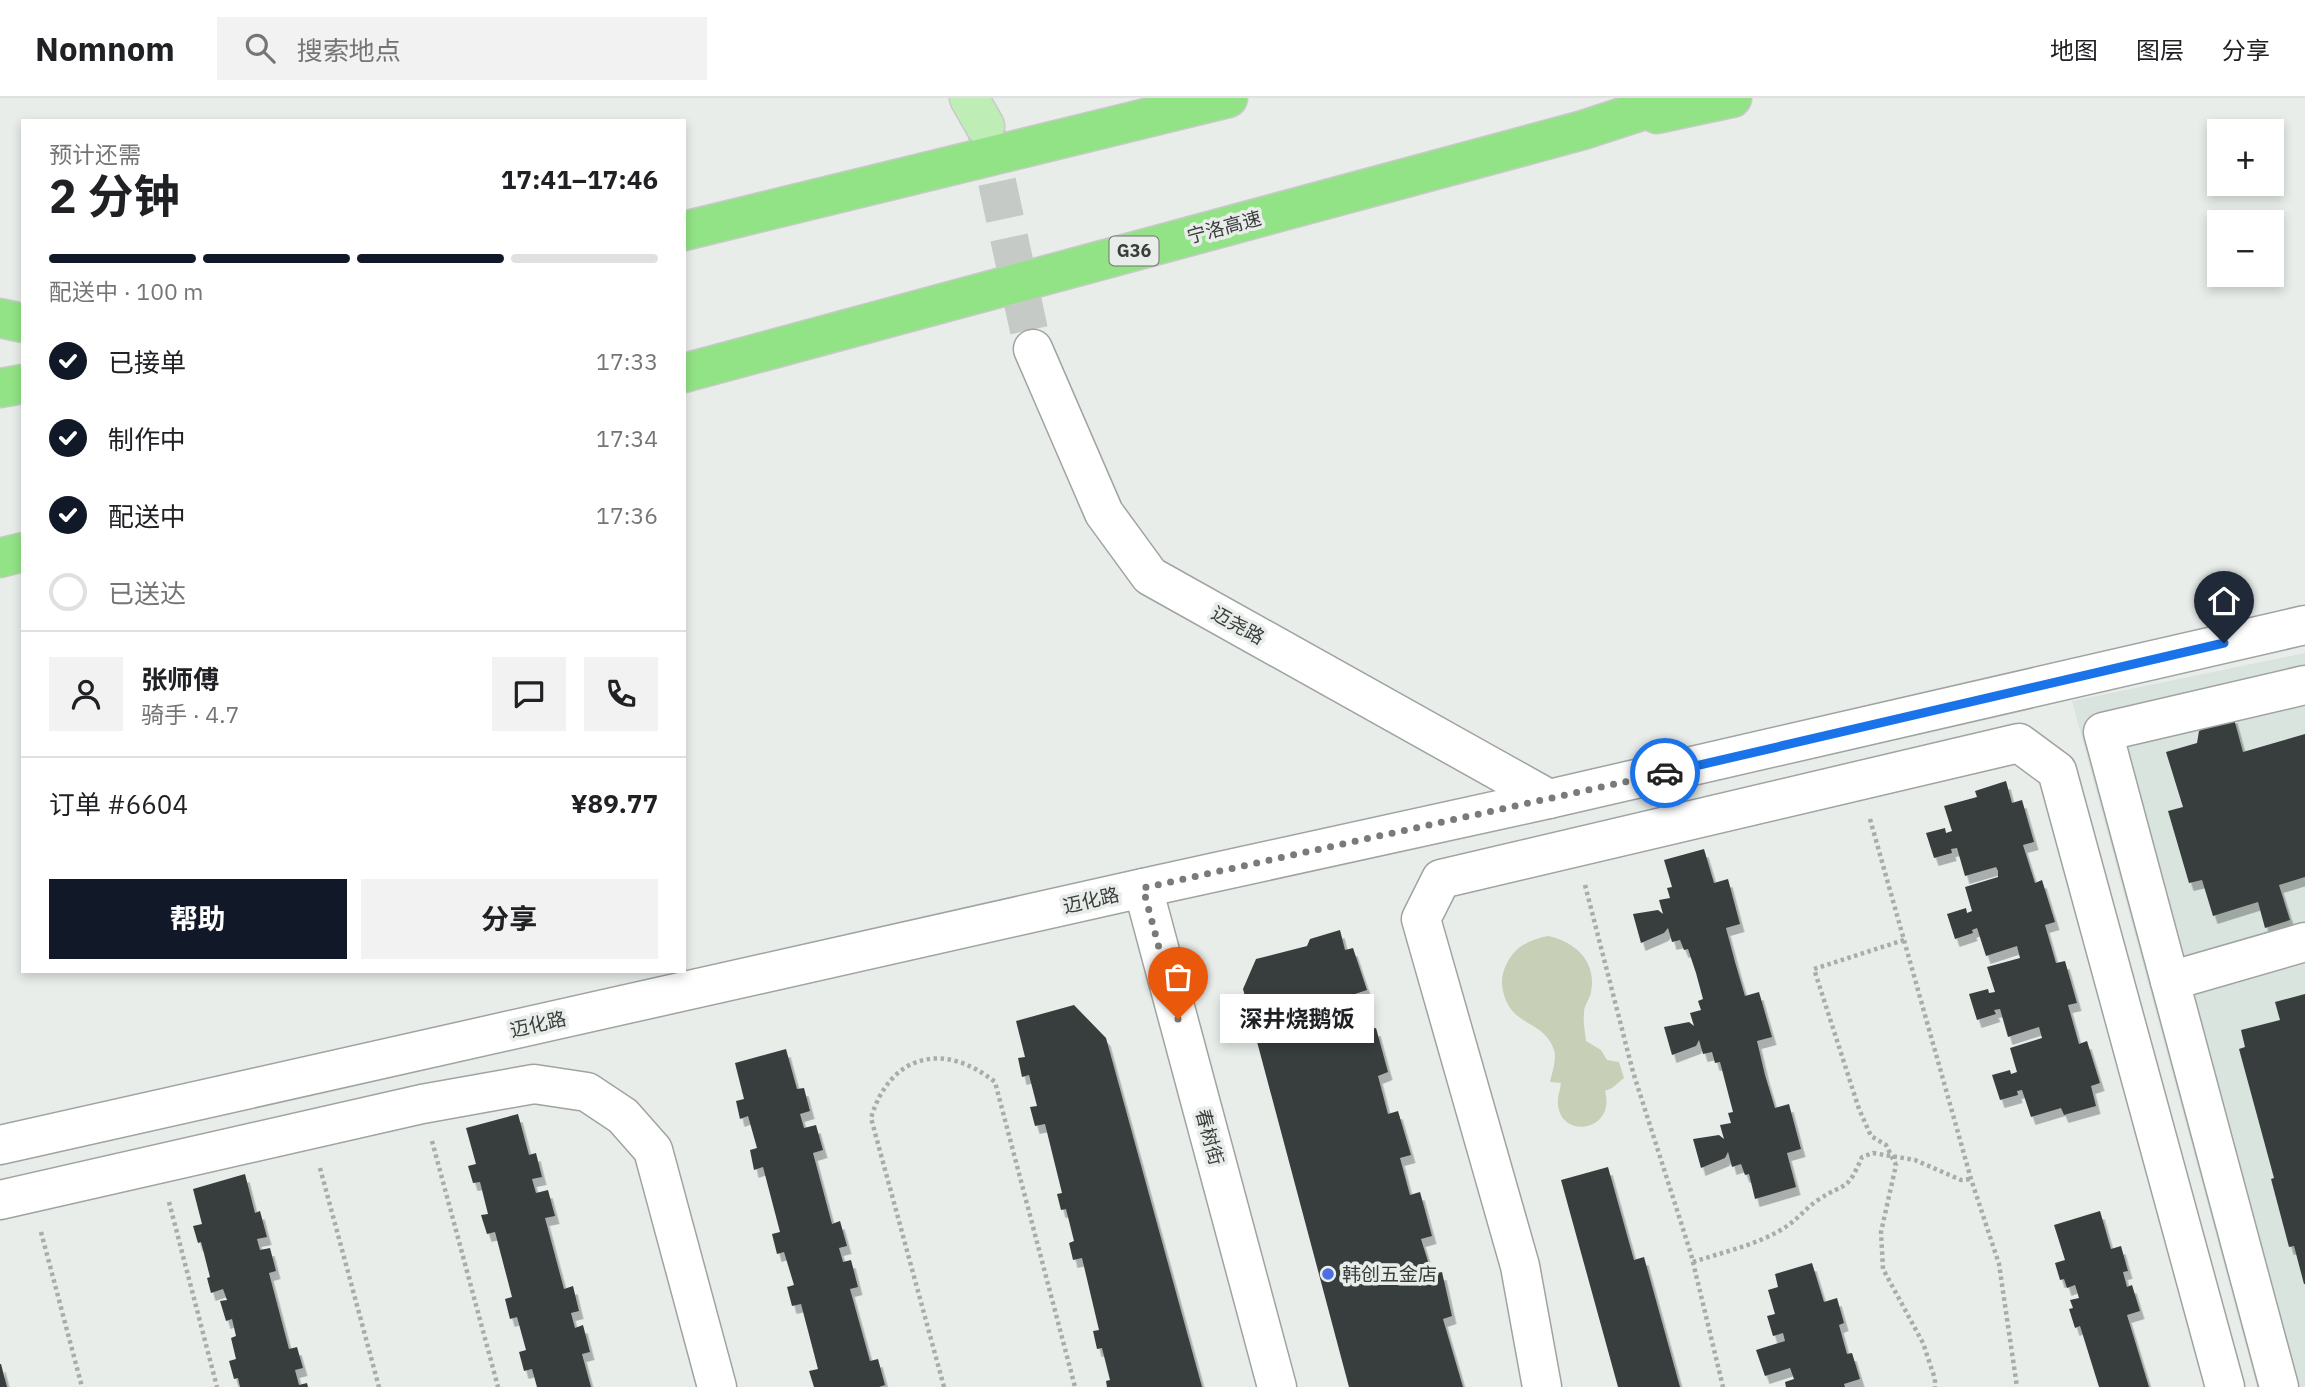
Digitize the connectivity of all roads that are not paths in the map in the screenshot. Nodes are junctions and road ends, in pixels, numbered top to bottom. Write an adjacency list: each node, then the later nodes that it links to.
1 (1228, 98): 5 (highway)
2 (1681, 98): 4 (highway, 宁洛高速 / G36)
3 (1732, 98): 4 (highway)
4 (1583, 130): 9 (highway, 宁洛高速 / G36)
5 (686, 232)
6 (0, 318): 7 (highway)
7 (21, 323)
8 (1033, 349): 16 (street, 迈尧路)
9 (686, 372)
10 (21, 384): 11 (highway)
11 (0, 388)
12 (21, 553): 13 (highway)
13 (0, 558)
14 (2305, 625): 16 (street, 迈化路)
15 (2305, 685): 19 (street)
16 (1549, 799): 17 (street, 迈化路)
17 (1143, 888): 20 (street, 迈化路); 23 (street, 春树街)
18 (2305, 942): 19 (street)
19 (2170, 981): 26 (street)
20 (0, 1145)
21 (16, 1197): 22 (street)
22 (717, 1387)
23 (1277, 1387)
24 (1542, 1387): 25 (street)
25 (2225, 1387)
26 (2279, 1387)

